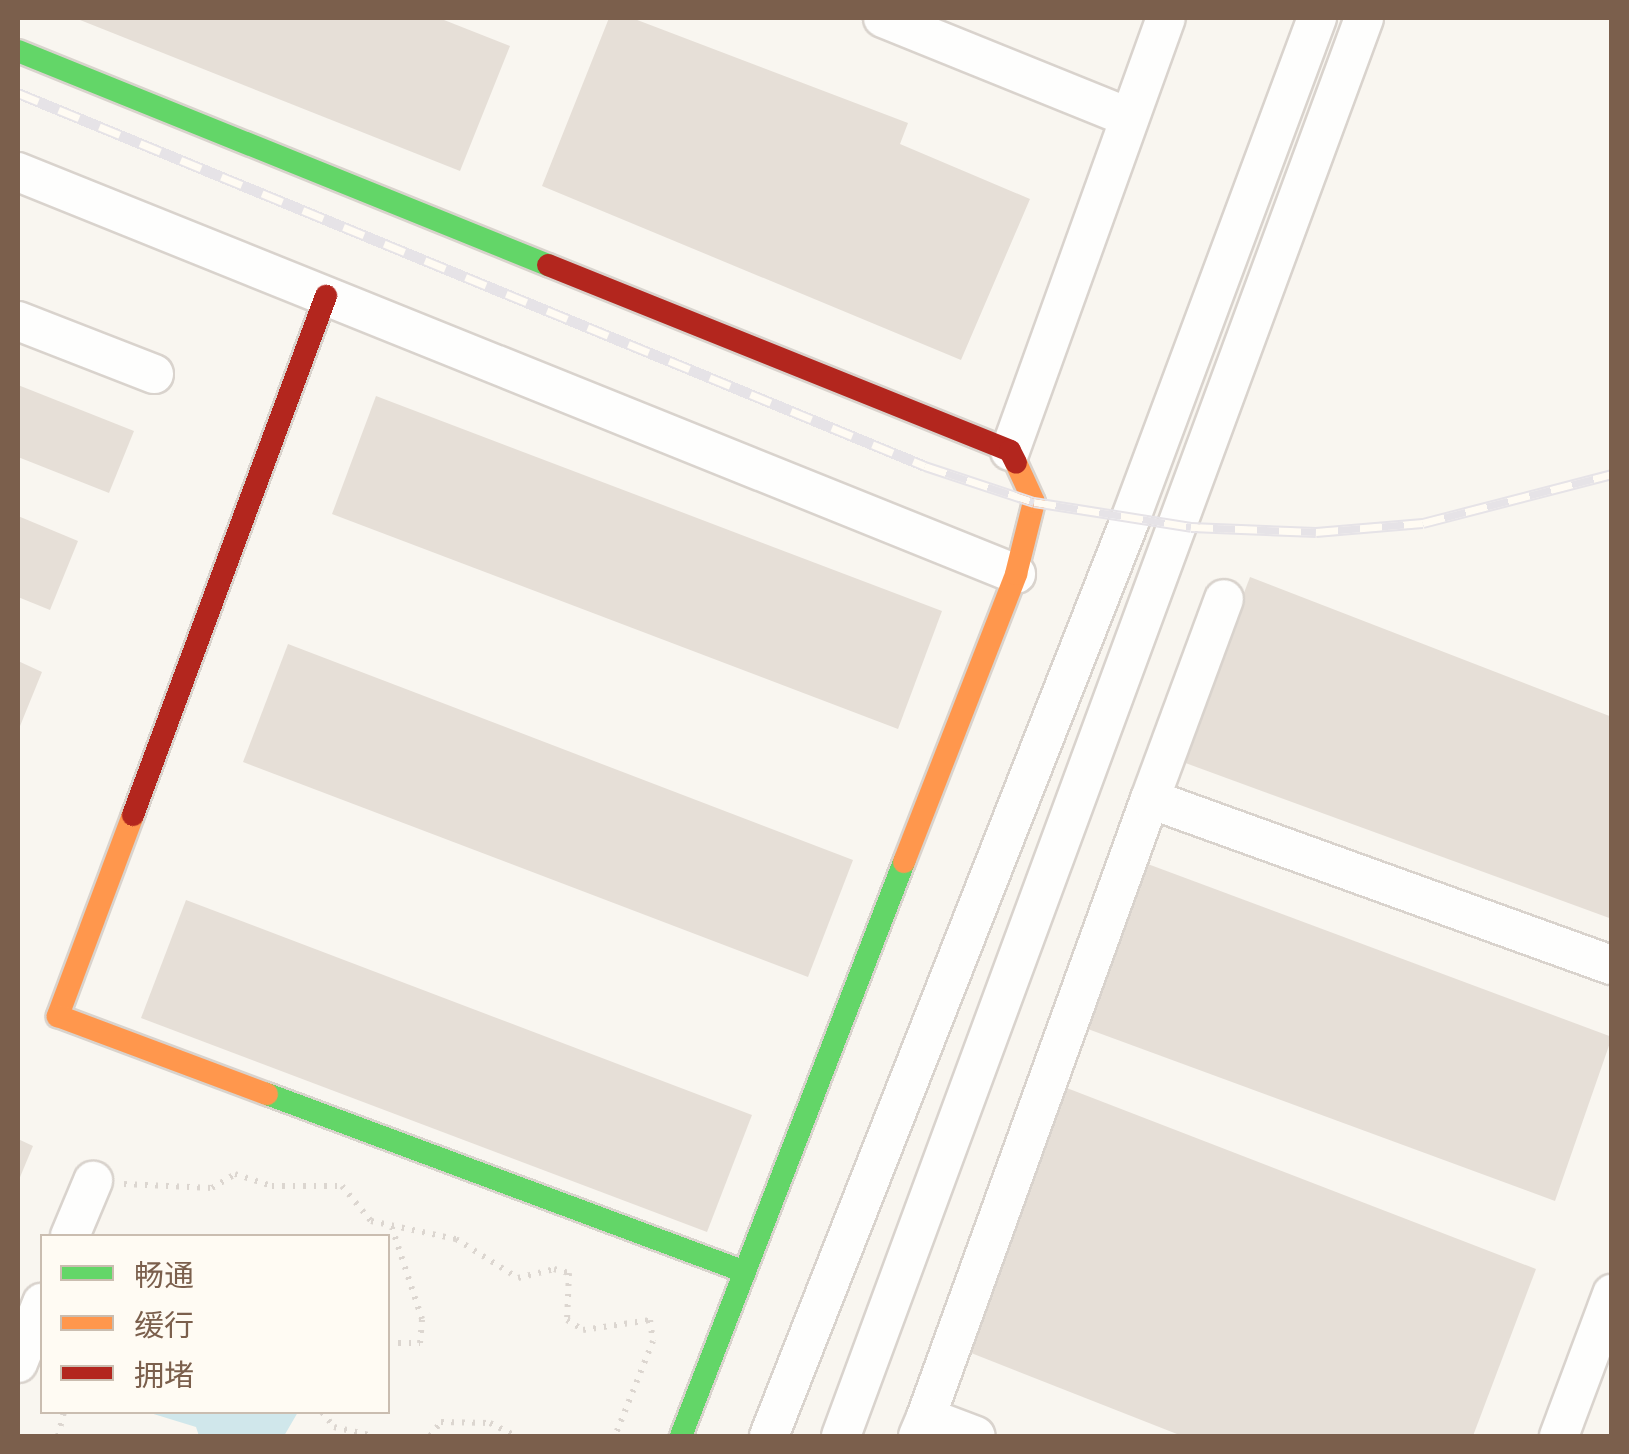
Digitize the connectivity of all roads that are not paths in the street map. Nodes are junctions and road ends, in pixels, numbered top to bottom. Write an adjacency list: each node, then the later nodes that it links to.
1 (883, 18): 6 (street)
2 (1166, 18): 6 (street)
3 (1317, 18): 24 (street)
4 (1364, 18): 25 (street)
5 (18, 52): 11 (street)
6 (1126, 116): 11 (street)
7 (18, 172): 8 (street)
8 (326, 296): 12 (street); 18 (street)
9 (18, 322): 10 (street)
10 (154, 374)
11 (1010, 451): 12 (street)
12 (1016, 574): 18 (street)
13 (1224, 599): 14 (street)
14 (1150, 799): 15 (street); 22 (street)
15 (1612, 966)
16 (93, 1181): 17 (street)
17 (71, 1234)
18 (745, 1272): 23 (street)
19 (1612, 1294): 27 (street)
20 (40, 1308): 21 (street)
21 (18, 1363)
22 (922, 1427): 26 (street)
23 (681, 1436)
24 (770, 1436)
25 (841, 1436)
26 (976, 1436)
27 (1559, 1436)

